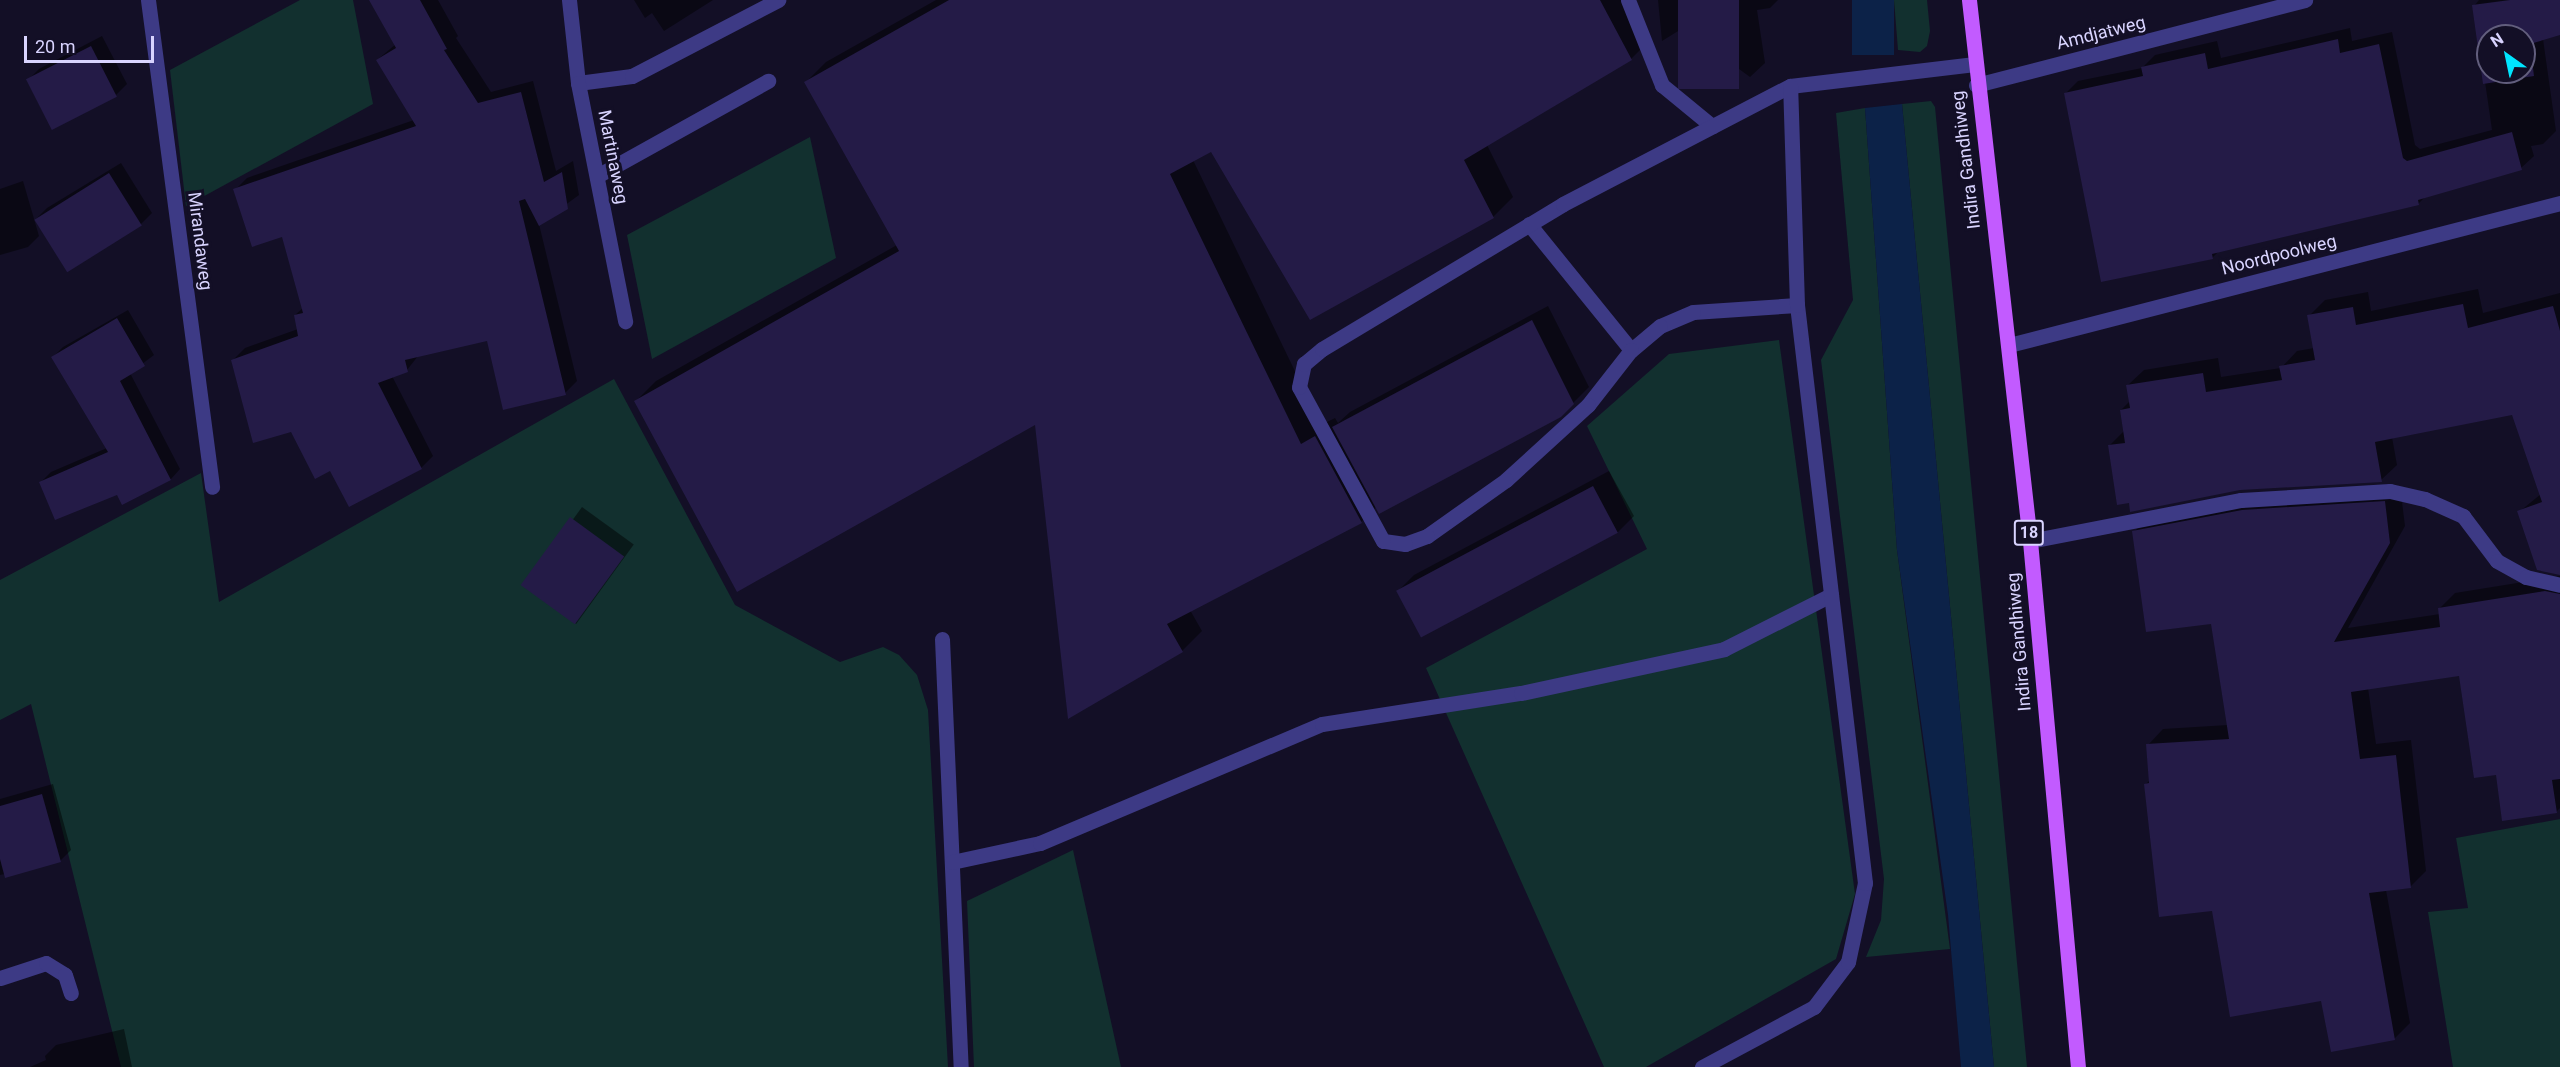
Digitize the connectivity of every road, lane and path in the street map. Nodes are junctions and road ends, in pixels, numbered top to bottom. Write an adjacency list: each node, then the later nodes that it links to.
1 (148, 0): 20 (street, Mirandaweg)
2 (569, 0): 9 (street, Martinaweg)
3 (778, 0): 9 (street)
4 (1628, 0): 12 (street)
5 (1969, 0): 7 (main road, Indira Gandhiweg / 18)
6 (2305, 0): 10 (street, Amdjatweg)
7 (1975, 64): 10 (main road, Indira Gandhiweg / 18); 11 (street)
8 (768, 81): 13 (street)
9 (579, 82): 13 (street, Martinaweg)
10 (1976, 85): 18 (main road, Indira Gandhiweg / 18)
11 (1790, 86): 12 (street); 16 (street)
12 (1712, 126): 15 (street)
13 (597, 176): 17 (street, Martinaweg)
14 (2560, 203): 18 (street, Noordpoolweg)
15 (1529, 224): 19 (street); 19 (street)
16 (1797, 305): 19 (street); 23 (street)
17 (625, 321)
18 (2008, 345): 21 (main road, Indira Gandhiweg / 18)
19 (1631, 350)
20 (212, 487)
21 (2030, 541): 22 (street); 30 (main road, Indira Gandhiweg / 18)
22 (2560, 585)
23 (1831, 596): 25 (street); 29 (street)
24 (942, 639): 25 (street)
25 (952, 862): 28 (street)
26 (0, 978): 27 (street)
27 (71, 993)
28 (961, 1067)
29 (1702, 1067)
30 (2078, 1067)

